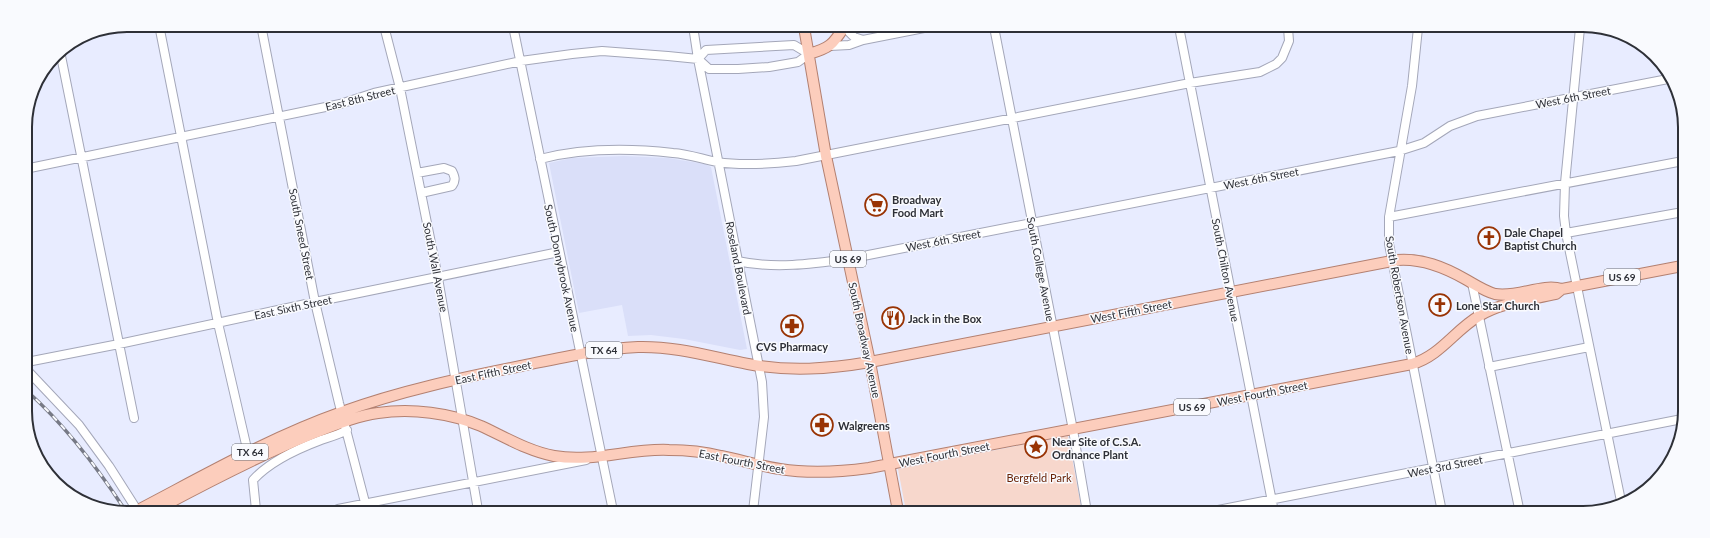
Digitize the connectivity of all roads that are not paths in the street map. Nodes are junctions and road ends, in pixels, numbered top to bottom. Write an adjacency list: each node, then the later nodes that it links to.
1 (159, 32): 27 (street)
2 (262, 32): 25 (street, South Sneed Street)
3 (386, 32): 23 (street, South Wall Avenue)
4 (514, 32): 20 (street, South Donnybrook Avenue)
5 (694, 32): 19 (street, Roseland Boulevard)
6 (805, 32): 17 (main road, South Broadway Avenue / US 69)
7 (841, 32): 16 (main road)
8 (849, 32): 15 (street)
9 (904, 32): 15 (street)
10 (995, 32): 26 (street, South College Avenue)
11 (1180, 32): 22 (street, South Chilton Avenue)
12 (1288, 32): 22 (street)
13 (1418, 32): 28 (street, South Robertson Avenue)
14 (1580, 32): 24 (street)
15 (863, 40): 16 (street)
16 (830, 46): 17 (main road)
17 (809, 54): 19 (street); 19 (street, East 8th Street); 29 (main road, South Broadway Avenue / US 69)
18 (62, 58): 30 (street)
19 (698, 59): 20 (street, East 8th Street); 32 (street, Roseland Boulevard)
20 (521, 61): 23 (street, East 8th Street); 31 (street, South Donnybrook Avenue)
21 (1665, 79): 24 (street, West 6th Street)
22 (1190, 83): 26 (street); 37 (street, South Chilton Avenue)
23 (400, 88): 25 (street, East 8th Street); 35 (street, South Wall Avenue)
24 (1573, 96): 28 (street, West 6th Street); 36 (street)
25 (280, 116): 27 (street, East 8th Street); 53 (street, South Sneed Street)
26 (1012, 119): 29 (street); 41 (street, South College Avenue)
27 (181, 136): 30 (street, East 8th Street); 55 (street)
28 (1399, 151): 37 (street, West 6th Street); 40 (street, South Robertson Avenue)
29 (826, 156): 32 (street); 44 (main road, South Broadway Avenue / US 69)
30 (82, 157): 34 (street, East 8th Street); 57 (street)
31 (540, 159): 32 (street); 43 (street, South Donnybrook Avenue)
32 (719, 162): 45 (street, Roseland Boulevard)
33 (1678, 162): 36 (street)
34 (32, 168)
35 (417, 173): 38 (street, South Wall Avenue); 38 (street)
36 (1565, 182): 40 (street); 42 (street)
37 (1210, 188): 41 (street, West 6th Street); 52 (street, South Chilton Avenue)
38 (421, 193): 48 (street, South Wall Avenue)
39 (1678, 213): 42 (street)
40 (1389, 217): 46 (street, South Robertson Avenue)
41 (1031, 222): 44 (street, West 6th Street); 56 (street, South College Avenue)
42 (1566, 233): 50 (street)
43 (559, 252): 48 (street, East Sixth Street); 59 (street, South Donnybrook Avenue)
44 (848, 259): 45 (street, West 6th Street); 61 (main road, South Broadway Avenue / US 69)
45 (737, 261): 63 (street, Roseland Boulevard)
46 (1392, 261): 49 (main road, US 69); 52 (main road, West Fifth Street / US 69); 62 (street, South Robertson Avenue)
47 (1678, 267): 50 (main road, US 69)
48 (438, 278): 53 (street, East Sixth Street); 66 (street, South Wall Avenue)
49 (1472, 283): 51 (main road, US 69); 54 (street)
50 (1577, 286): 51 (main road, US 69); 58 (street)
51 (1562, 289): 54 (main road, US 69)
52 (1231, 292): 56 (main road, West Fifth Street / US 69); 67 (street, South Chilton Avenue)
53 (316, 302): 55 (street, East Sixth Street); 71 (street, South Sneed Street)
54 (1479, 316): 62 (main road, West Fourth Street / US 69); 64 (street)
55 (218, 323): 57 (street, East Sixth Street); 74 (street)
56 (1052, 326): 61 (main road, West Fifth Street / US 69); 72 (street, South College Avenue)
57 (119, 344): 60 (street, East Sixth Street); 68 (street)
58 (1590, 347): 64 (street); 73 (street)
59 (580, 354): 63 (main road, East Fifth Street / TX 64); 66 (main road, East Fifth Street / TX 64); 76 (street, South Donnybrook Avenue)
60 (32, 361)
61 (870, 362): 63 (main road, East Fifth Street / TX 64); 78 (main road, South Broadway Avenue / US 69)
62 (1412, 364): 67 (main road, West Fourth Street / US 69); 79 (street, South Robertson Avenue)
63 (759, 366): 77 (street, Roseland Boulevard)
64 (1489, 367): 75 (street)
65 (32, 375): 84 (street)
66 (456, 379): 69 (street, South Wall Avenue); 71 (main road, East Fifth Street / TX 64)
67 (1251, 396): 72 (main road, West Fourth Street / US 69); 82 (street, South Chilton Avenue)
68 (134, 418)
69 (462, 419): 71 (main road, East Fifth Street / TX 64); 76 (main road, East Fourth Street / TX 64); 80 (street, South Wall Avenue)
70 (1677, 420): 73 (street, West 3rd Street)
71 (344, 421): 74 (main road, East Fifth Street / TX 64); 83 (main road, East Fifth Street / TX 64); 85 (street); 86 (street, South Sneed Street)
72 (1073, 430): 78 (main road, West Fourth Street / US 69); 92 (street, South College Avenue)
73 (1606, 433): 75 (street, West 3rd Street); 81 (street)
74 (248, 453): 83 (main road, East Fifth Street / TX 64)
75 (1508, 454): 79 (street, West 3rd Street); 96 (street)
76 (598, 457): 77 (main road, East Fourth Street / TX 64); 80 (street, East Fourth Street); 89 (street, South Donnybrook Avenue)
77 (759, 465): 78 (main road, East Fourth Street / TX 64); 90 (street, Roseland Boulevard)
78 (890, 465): 91 (main road, South Broadway Avenue)
79 (1433, 468): 82 (street, West 3rd Street); 95 (street, South Robertson Avenue)
80 (473, 483): 87 (street, East Fourth Street); 88 (street, South Wall Avenue)
81 (1620, 498)
82 (1271, 499): 93 (street, West 3rd Street); 94 (street, South Chilton Avenue)
83 (160, 504)
84 (135, 506)
85 (256, 506)
86 (366, 506)
87 (370, 506)
88 (477, 506)
89 (612, 506)
90 (754, 506)
91 (897, 506)
92 (1086, 506)
93 (1237, 506)
94 (1273, 506)
95 (1441, 506)
96 (1519, 506)

